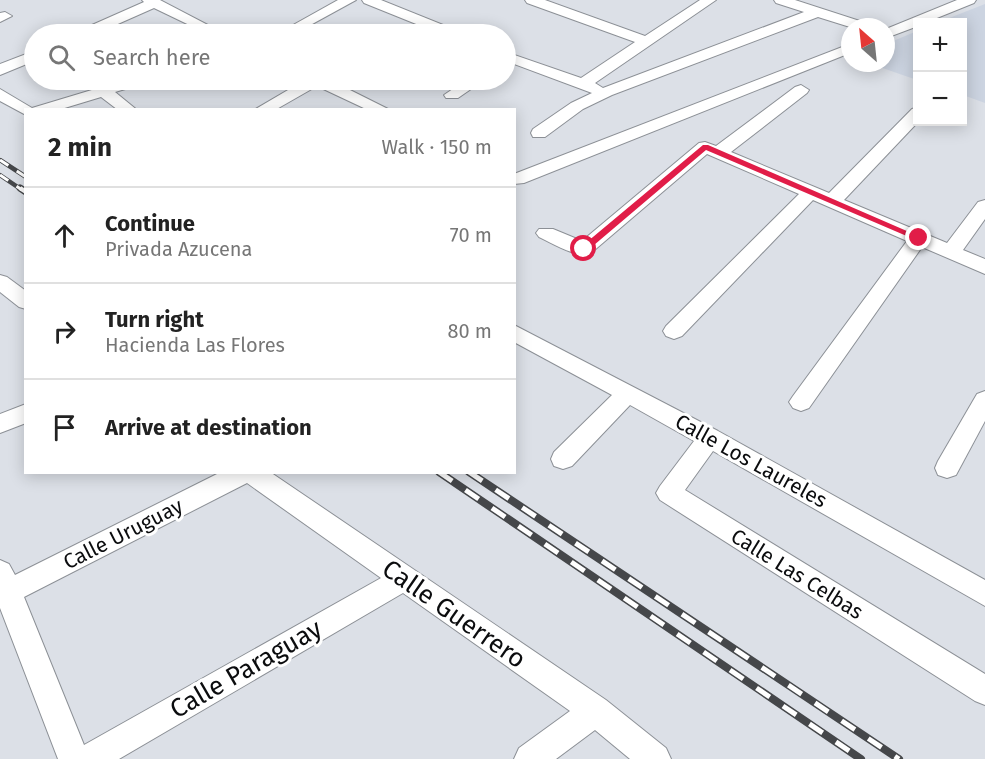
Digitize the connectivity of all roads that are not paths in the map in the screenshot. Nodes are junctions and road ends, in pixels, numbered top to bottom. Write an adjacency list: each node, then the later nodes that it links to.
1 (349, 0): 12 (street)
2 (369, 0): 13 (street)
3 (532, 0): 15 (street)
4 (709, 0): 15 (street)
5 (781, 0): 8 (street)
6 (969, 0): 14 (street)
7 (151, 1): 10 (street); 11 (street)
8 (818, 12): 9 (street); 27 (street)
9 (841, 20)
10 (105, 24)
11 (198, 24)
12 (303, 24)
13 (426, 24)
14 (895, 30)
15 (648, 42): 20 (street)
16 (841, 52): 38 (street)
17 (24, 60): 19 (street)
18 (516, 61): 20 (street)
19 (0, 70)
20 (583, 84): 27 (street)
21 (106, 90): 26 (street)
22 (299, 90): 32 (street)
23 (339, 90): 33 (street)
24 (461, 90): 29 (street)
25 (801, 90): 37 (street)
26 (103, 91): 30 (street); 31 (street)
27 (606, 92): 36 (street)
28 (0, 94): 34 (street)
29 (452, 96)
30 (46, 108)
31 (126, 108)
32 (266, 108)
33 (378, 108)
34 (24, 109)
35 (913, 117): 40 (street)
36 (538, 132)
37 (712, 149): 39 (street); 42 (street)
38 (516, 180)
39 (811, 192): 40 (street); 49 (street)
40 (831, 201): 43 (street)
41 (985, 206): 44 (street)
42 (546, 232)
43 (919, 238): 44 (street); 53 (street)
44 (951, 252): 45 (street)
45 (985, 267)
46 (0, 282): 47 (street)
47 (23, 300): 48 (street)
48 (0, 306)
49 (674, 331)
50 (516, 333): 51 (street, Calle Los Laureles)
51 (628, 393): 56 (street, Calle Los Laureles); 57 (street)
52 (985, 400): 58 (street)
53 (801, 402)
54 (24, 414): 55 (street)
55 (0, 424)
56 (710, 438): 63 (street, Calle Los Laureles); 64 (street, Calle Las Celbas)
57 (563, 459)
58 (947, 468)
59 (241, 474): 62 (street, Calle Uruguay)
60 (253, 474): 61 (street, Calle Guerrero)
61 (404, 579): 65 (street, Calle Guerrero); 67 (street, Calle Paraguay)
62 (3, 586): 66 (street)
63 (985, 594)
64 (985, 691)
65 (595, 711): 68 (street); 69 (street, Calle Guerrero)
66 (74, 759)
67 (88, 759)
68 (530, 759)
69 (655, 759)

